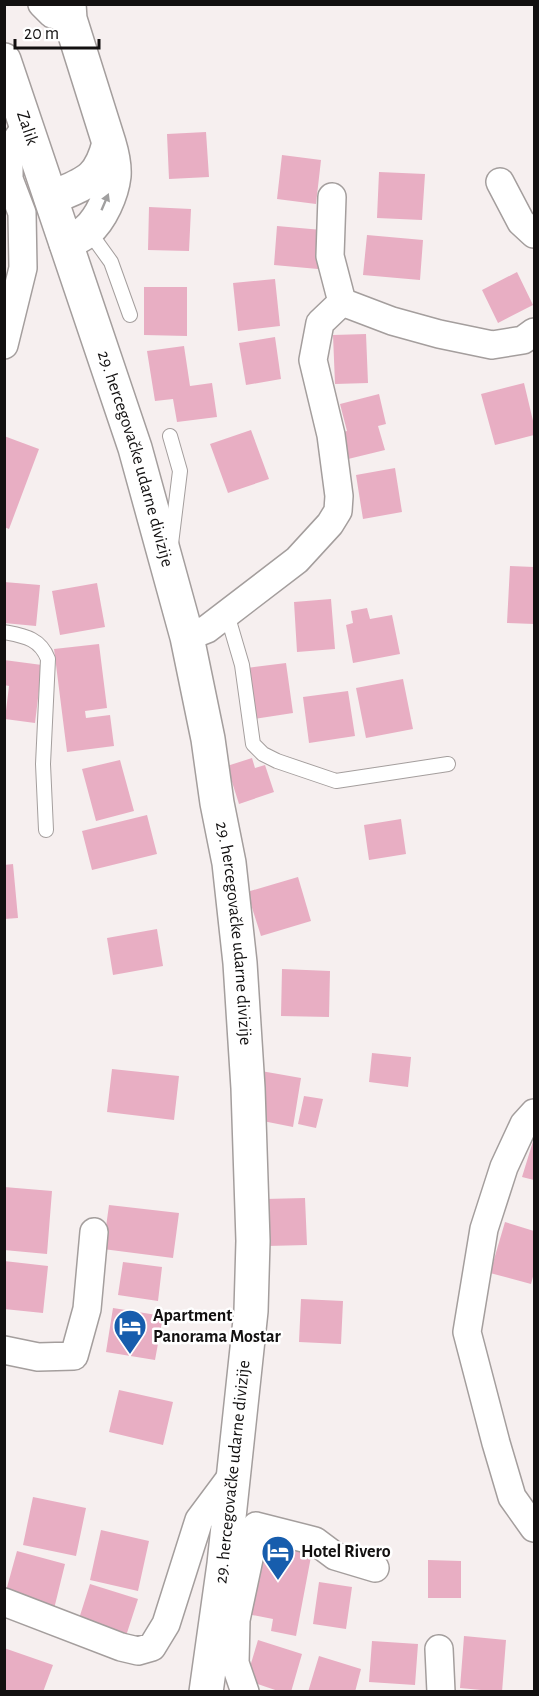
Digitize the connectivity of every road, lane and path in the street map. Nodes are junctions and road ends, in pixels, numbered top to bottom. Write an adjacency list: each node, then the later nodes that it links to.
1 (60, 10): 4 (main road)
2 (4, 60): 3 (main road, Zalik)
3 (27, 125): 7 (main road, Zalik); 13 (street)
4 (109, 143): 7 (main road); 9 (main road, one-way to 4)
5 (500, 182): 8 (street)
6 (332, 197): 10 (street)
7 (51, 198): 9 (main road, 29. hercegovačke udarne divizije)
8 (534, 234)
9 (77, 237): 11 (lane); 15 (main road, 29. hercegovačke udarne divizije)
10 (342, 302): 12 (street); 16 (street)
11 (130, 315)
12 (534, 332)
13 (4, 345)
14 (170, 436): 15 (lane)
15 (167, 567): 18 (main road, 29. hercegovačke udarne divizije)
16 (227, 614): 18 (street); 19 (lane)
17 (4, 633): 20 (lane)
18 (188, 637): 24 (main road, 29. hercegovačke udarne divizije)
19 (448, 764)
20 (46, 830)
21 (534, 1113): 25 (street)
22 (94, 1232): 23 (street)
23 (4, 1350)
24 (234, 1473): 27 (street); 29 (main road, 29. hercegovačke udarne divizije)
25 (534, 1528)
26 (375, 1568): 29 (street)
27 (4, 1602)
28 (439, 1649): 32 (street)
29 (223, 1660): 30 (main road, 29. hercegovačke udarne divizije); 31 (street)
30 (206, 1692)
31 (245, 1692)
32 (441, 1692)

